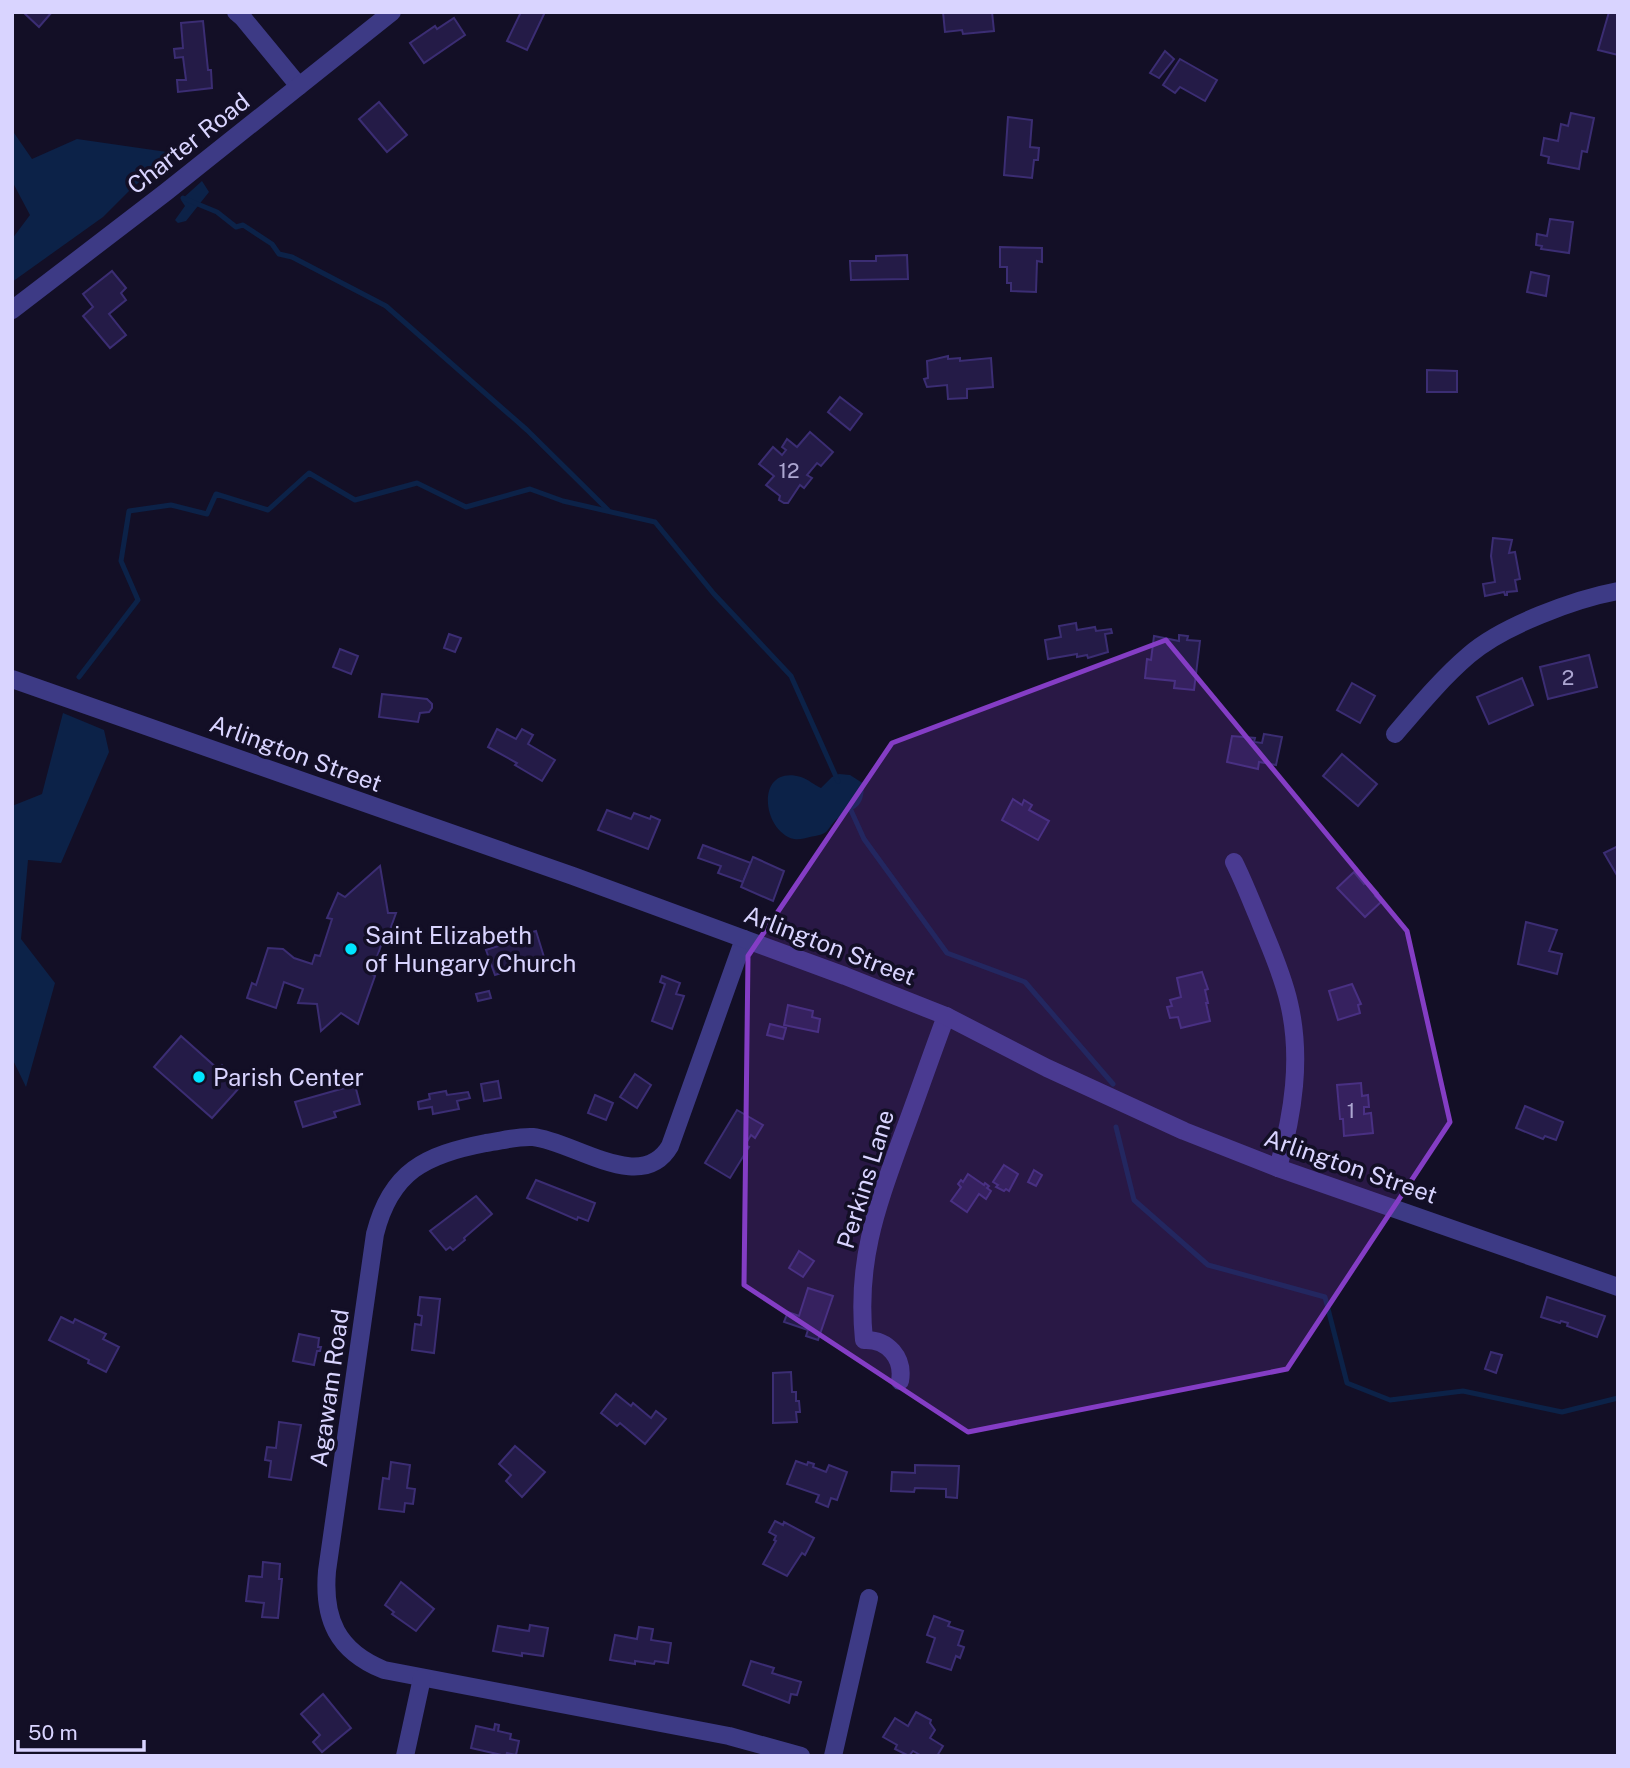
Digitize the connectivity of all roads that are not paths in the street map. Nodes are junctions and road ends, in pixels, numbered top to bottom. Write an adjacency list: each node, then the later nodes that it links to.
1 (236, 12): 3 (street)
2 (392, 12): 3 (street, Charter Road)
3 (299, 86): 4 (street, Charter Road)
4 (12, 310)
5 (1618, 590): 7 (street)
6 (12, 679): 9 (street, Arlington Street)
7 (1395, 734)
8 (1234, 862): 11 (street)
9 (744, 939): 10 (street, Arlington Street); 15 (street, Agawam Road)
10 (946, 1016): 11 (street, Arlington Street); 13 (street, Perkins Lane)
11 (1278, 1168): 12 (street, Arlington Street)
12 (1618, 1287)
13 (900, 1381)
14 (869, 1598): 18 (street)
15 (422, 1678): 16 (street); 17 (street, Agawam Road)
16 (405, 1756)
17 (801, 1756)
18 (833, 1756)

